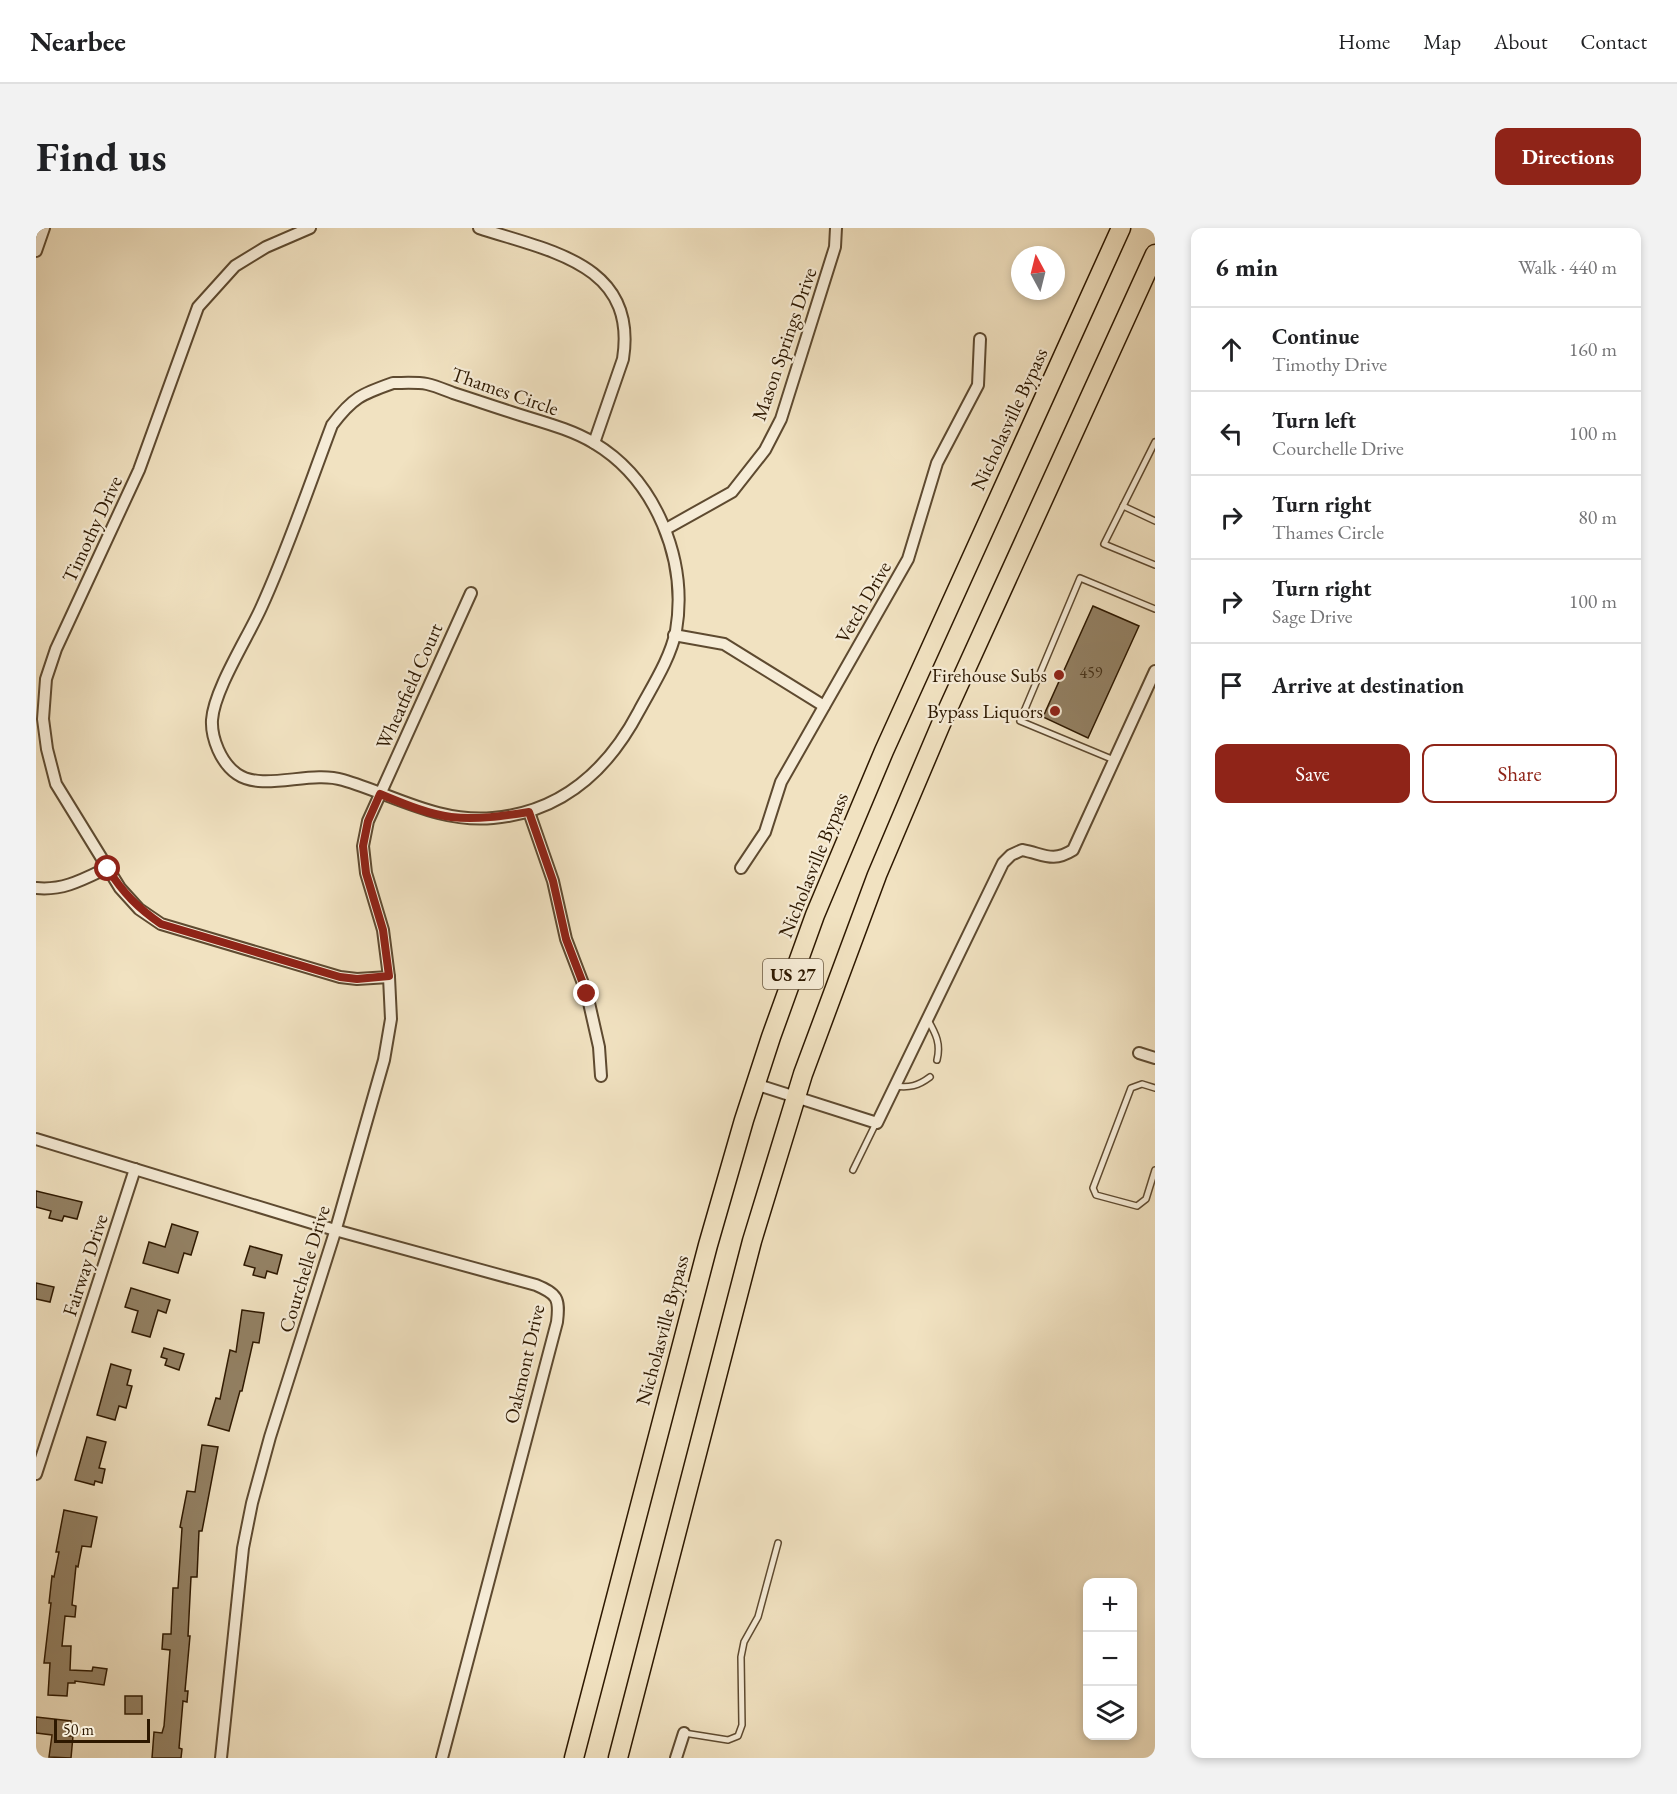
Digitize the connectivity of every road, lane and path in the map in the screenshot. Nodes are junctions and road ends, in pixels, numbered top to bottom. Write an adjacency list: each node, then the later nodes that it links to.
1 (44, 228): 7 (street)
2 (310, 228): 6 (street, Timothy Drive)
3 (478, 228): 11 (street)
4 (836, 228): 14 (street, Mason Springs Drive)
5 (1121, 228): 34 (highway, Nicholasville Bypass / US 27)
6 (288, 232): 24 (street, Timothy Drive)
7 (36, 251)
8 (1155, 254): 37 (highway, US 27)
9 (981, 339): 20 (street, Vetch Drive)
10 (1155, 442): 12 (lane)
11 (594, 443): 14 (street, Thames Circle); 22 (street, Thames Circle)
12 (1123, 506): 13 (lane); 15 (lane)
13 (1155, 521)
14 (666, 529): 18 (street, Thames Circle)
15 (1155, 565)
16 (471, 593): 22 (street, Wheatfield Court)
17 (1155, 609): 21 (lane)
18 (674, 635): 20 (street); 23 (street, Thames Circle)
19 (1155, 671): 21 (street)
20 (824, 706): 25 (street, Vetch Drive)
21 (1115, 760): 28 (street)
22 (380, 794): 23 (street, Thames Circle); 27 (street, Courchelle Drive)
23 (529, 812): 32 (street)
24 (107, 868): 26 (street); 27 (street, Timothy Drive)
25 (741, 868)
26 (36, 888)
27 (389, 976): 43 (street, Courchelle Drive)
28 (927, 1019): 31 (lane); 35 (street)
29 (1138, 1053): 30 (street)
30 (1155, 1058)
31 (937, 1060)
32 (601, 1076)
33 (930, 1077): 35 (lane)
34 (755, 1084): 37 (street); 49 (highway, Nicholasville Bypass / US 27)
35 (894, 1086): 38 (street)
36 (1155, 1088): 42 (lane)
37 (796, 1096): 38 (street); 50 (highway, US 27)
38 (877, 1123): 41 (lane)
39 (36, 1139): 40 (street, Oakmont Drive)
40 (135, 1169): 43 (street, Oakmont Drive); 44 (street, Fairway Drive)
41 (853, 1170)
42 (1155, 1170)
43 (335, 1230): 47 (street, Courchelle Drive); 48 (street, Oakmont Drive)
44 (36, 1474)
45 (778, 1543): 46 (lane)
46 (684, 1733): 51 (street)
47 (220, 1758)
48 (442, 1758)
49 (574, 1758)
50 (618, 1758)
51 (676, 1758)

